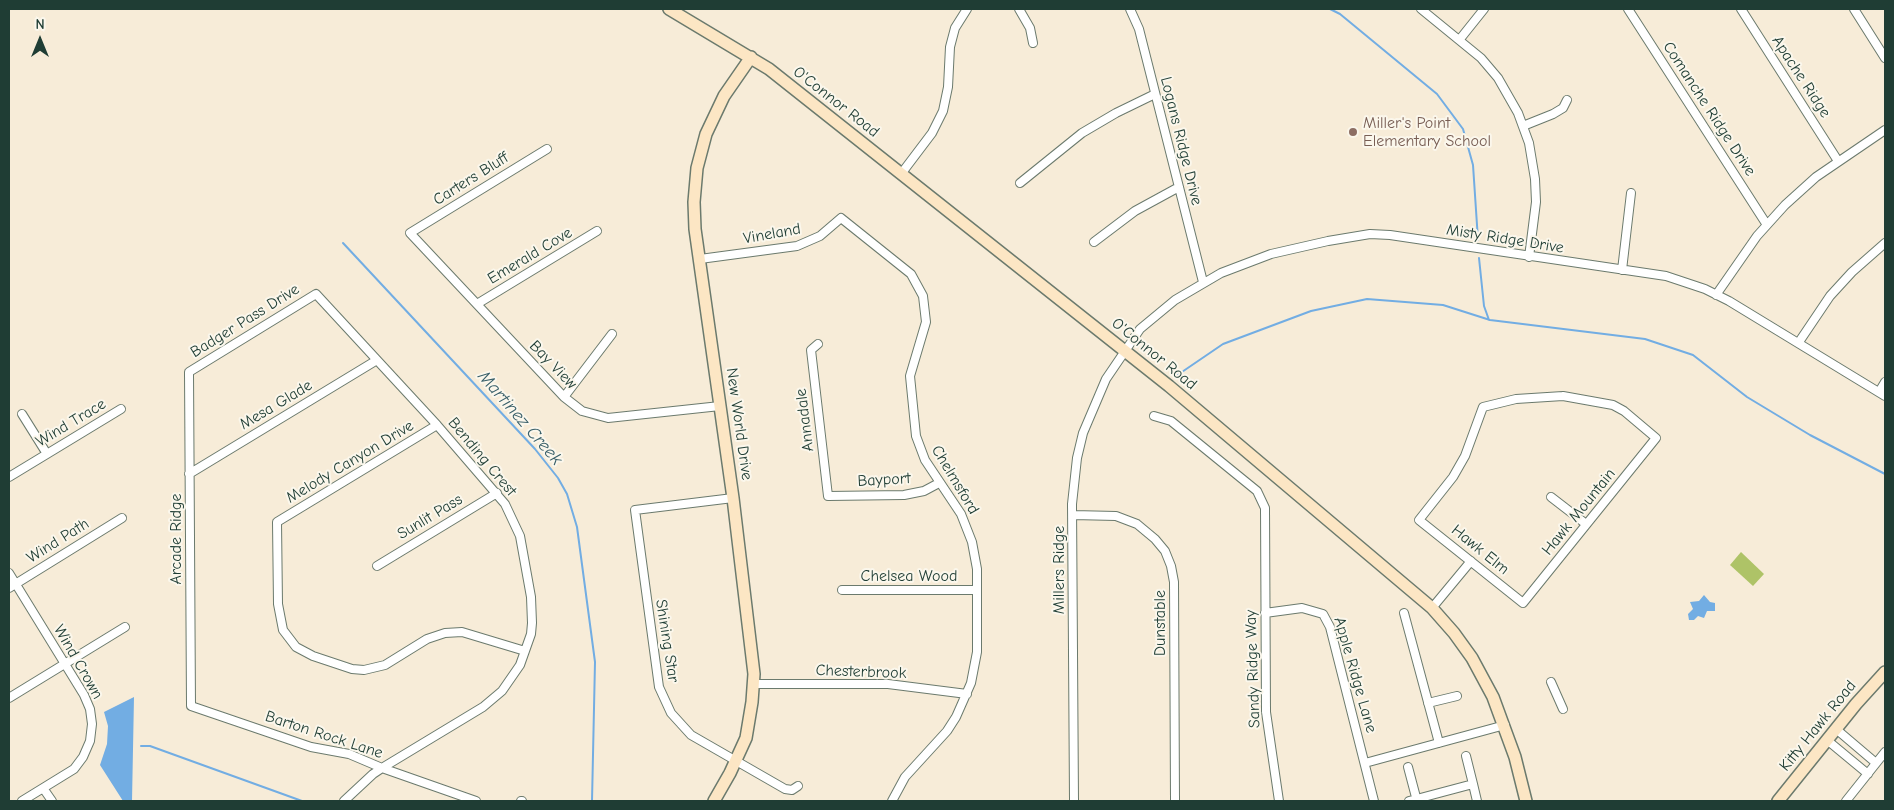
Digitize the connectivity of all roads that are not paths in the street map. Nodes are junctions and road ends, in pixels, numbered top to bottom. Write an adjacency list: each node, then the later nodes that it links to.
1 (669, 9): 12 (main road, O'Connor Road)
2 (967, 9): 20 (street)
3 (1019, 9): 11 (street)
4 (1130, 9): 14 (street, Logans Ridge Drive)
5 (1421, 9): 10 (street)
6 (1484, 9): 10 (street)
7 (1628, 9): 25 (street, Comanche Ridge Drive)
8 (1741, 9): 19 (street, Apache Ridge)
9 (1854, 9): 13 (street)
10 (1460, 39): 16 (street)
11 (1033, 43)
12 (751, 57): 20 (main road, O'Connor Road); 31 (main road, New World Drive)
13 (1885, 58)
14 (1155, 94): 21 (street); 22 (street, Logans Ridge Drive)
15 (1568, 100): 16 (street)
16 (1523, 126): 30 (street)
17 (1885, 130): 19 (street)
18 (547, 149): 27 (street, Carters Bluff)
19 (1838, 161): 25 (street)
20 (901, 174): 40 (main road, O'Connor Road)
21 (1020, 183)
22 (1179, 187): 28 (street); 33 (street, Logans Ridge Drive)
23 (1631, 193): 32 (street)
24 (841, 218): 31 (street, Vineland); 54 (street, Chelmsford)
25 (1767, 225): 35 (street)
26 (597, 231): 36 (street, Emerald Cove)
27 (410, 233): 36 (street, Bay View)
28 (1094, 242)
29 (1885, 243): 38 (street)
30 (1529, 257): 32 (street, Misty Ridge Drive); 33 (street, Misty Ridge Drive)
31 (700, 259): 46 (main road, New World Drive)
32 (1622, 270): 35 (street, Misty Ridge Drive)
33 (1204, 282): 40 (street, Misty Ridge Drive)
34 (316, 294): 41 (street, Bending Crest); 42 (street, Badger Pass Drive)
35 (1716, 295): 38 (street, Misty Ridge Drive)
36 (477, 304): 45 (street, Bay View)
37 (612, 334): 45 (street)
38 (1798, 342): 44 (street, Misty Ridge Drive)
39 (818, 344): 56 (street, Annadale)
40 (1124, 350): 59 (street, Millers Ridge); 70 (main road, O'Connor Road)
41 (377, 360): 50 (street, Bending Crest); 52 (street, Mesa Glade)
42 (189, 372): 52 (street, Arcade Ridge)
43 (1885, 382): 44 (street)
44 (1882, 394)
45 (564, 397): 46 (street, Bay View)
46 (720, 406): 58 (main road, New World Drive)
47 (121, 409): 51 (street, Wind Trace)
48 (22, 414): 51 (street)
49 (1154, 416): 71 (street, Sandy Ridge Way)
50 (438, 425): 55 (street, Bending Crest); 74 (street, Melody Canyon Drive)
51 (47, 454): 53 (street, Wind Trace)
52 (190, 474): 83 (street, Arcade Ridge)
53 (9, 477)
54 (939, 483): 56 (street, Bayport); 68 (street, Chelmsford)
55 (497, 493): 64 (street, Sunlit Pass); 74 (street, Bending Crest)
56 (828, 496)
57 (1551, 497): 62 (street)
58 (733, 498): 78 (main road, New World Drive); 91 (street, Shining Star)
59 (1073, 515): 106 (street, Millers Ridge); 107 (street, Dunstable)
60 (122, 518): 66 (street, Wind Path)
61 (1419, 520): 62 (street, Hawk Mountain); 63 (street, Hawk Elm)
62 (1586, 524): 69 (street, Hawk Mountain)
63 (1471, 561): 69 (street, Hawk Elm); 70 (street)
64 (377, 566)
65 (9, 572): 66 (street, Wind Crown)
66 (12, 586): 75 (street, Wind Crown)
67 (842, 590): 68 (street, Chelsea Wood)
68 (977, 590): 79 (street, Chelmsford)
69 (1523, 603)
70 (1432, 608): 85 (main road, O'Connor Road)
71 (1265, 612): 92 (street, Apple Ridge Lane); 108 (street, Sandy Ridge Way)
72 (1404, 613): 82 (street)
73 (125, 627): 75 (street)
74 (526, 651): 95 (street, Bending Crest)
75 (65, 664): 81 (street); 99 (street, Wind Crown)
76 (1885, 672): 86 (main road, Kitty Hawk Road)
77 (1551, 682): 84 (street)
78 (753, 684): 79 (street, Chesterbrook); 91 (main road, New World Drive)
79 (966, 694): 105 (street, Chelmsford)
80 (1457, 696): 82 (street)
81 (9, 698)
82 (1428, 703): 88 (street)
83 (191, 706): 95 (street, Barton Rock Lane)
84 (1563, 709)
85 (1505, 726): 88 (street); 112 (main road, O'Connor Road)
86 (1836, 729): 87 (main road, Kitty Hawk Road); 93 (street)
87 (1827, 740): 96 (street); 113 (main road, Kitty Hawk Road)
88 (1439, 743): 92 (street)
89 (1885, 752): 93 (street)
90 (1466, 756): 97 (street)
91 (736, 761): 98 (street, Shining Star); 104 (main road, New World Drive)
92 (1365, 763): 109 (street, Apple Ridge Lane)
93 (1876, 763): 96 (street)
94 (1408, 767): 110 (street)
95 (382, 768): 102 (street, Bending Crest); 103 (street, Barton Rock Lane)
96 (1868, 774): 114 (street)
97 (1473, 784): 110 (street); 111 (street)
98 (798, 786)
99 (44, 788): 100 (street, Wind Crown); 101 (street)
100 (22, 801)
101 (52, 801)
102 (344, 801)
103 (476, 801)
104 (714, 801)
105 (892, 801)
106 (1074, 801)
107 (1175, 801)
108 (1279, 801)
109 (1374, 801)
110 (1414, 801)
111 (1477, 801)
112 (1526, 801)
113 (1778, 801)
114 (1846, 801)

